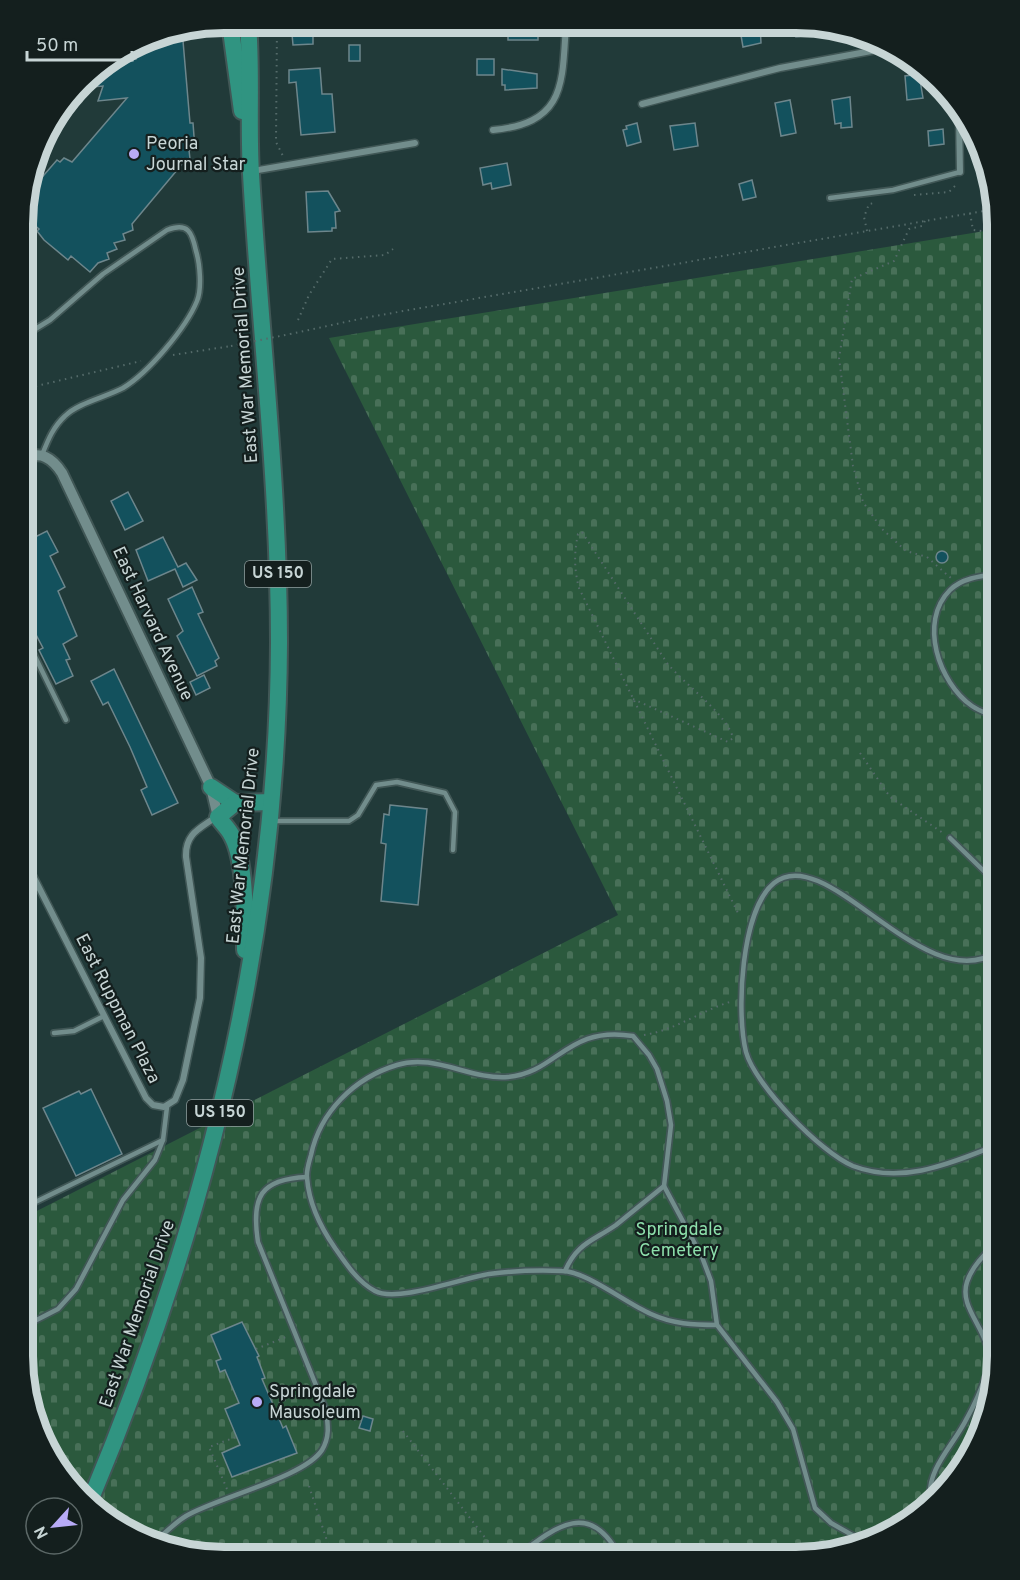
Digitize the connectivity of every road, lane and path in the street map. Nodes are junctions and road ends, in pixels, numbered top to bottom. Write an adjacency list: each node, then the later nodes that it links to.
1 (232, 33): 11 (highway, East War Memorial Drive / US 150)
2 (248, 33): 11 (highway, East War Memorial Drive / US 150)
3 (276, 33): 10 (path)
4 (565, 33): 8 (street)
5 (874, 50): 6 (street)
6 (642, 104)
7 (959, 125): 12 (street)
8 (493, 130)
9 (415, 143): 10 (street)
10 (287, 165): 11 (street)
11 (251, 171): 38 (highway, East War Memorial Drive / US 150)
12 (960, 172): 13 (path); 14 (lane)
13 (914, 195)
14 (830, 198)
15 (880, 201): 19 (path)
16 (986, 210): 17 (path)
17 (970, 213): 18 (path); 20 (path)
18 (925, 221): 19 (path); 31 (path)
19 (867, 231): 24 (path, bridge)
20 (987, 232)
21 (393, 249): 22 (path)
22 (298, 320)
23 (33, 330): 28 (lane)
24 (168, 356)
25 (136, 362): 26 (path)
26 (33, 387)
27 (33, 442): 28 (path)
28 (39, 455): 29 (street); 37 (street, East Harvard Avenue)
29 (33, 457)
30 (987, 575): 34 (lane)
31 (950, 576)
32 (33, 652): 35 (lane)
33 (633, 699): 33 (path); 46 (path)
34 (987, 713)
35 (66, 720)
36 (860, 753): 42 (path)
37 (211, 787): 39 (highway); 40 (street, East Harvard Avenue)
38 (271, 802): 39 (highway); 41 (highway, East War Memorial Drive / US 150)
39 (235, 803): 40 (highway)
40 (218, 817): 50 (highway); 53 (street, East Ruppman Plaza)
41 (269, 821): 43 (lane); 50 (highway, East War Memorial Drive / US 150)
42 (950, 838): 44 (lane)
43 (453, 850)
44 (987, 874)
45 (33, 876): 49 (street, East Ruppman Plaza)
46 (738, 913)
47 (987, 956): 48 (lane)
48 (742, 999): 52 (path); 55 (lane)
49 (104, 1016): 51 (lane); 53 (street, East Ruppman Plaza)
50 (240, 1024): 76 (highway, East War Memorial Drive / US 150)
51 (54, 1033)
52 (633, 1036): 56 (lane); 57 (lane)
53 (167, 1107): 54 (lane)
54 (163, 1140): 58 (lane); 61 (lane)
55 (987, 1149)
56 (307, 1177): 60 (lane); 69 (lane)
57 (664, 1186): 60 (lane); 62 (lane)
58 (33, 1203)
59 (987, 1253): 64 (lane)
60 (565, 1271): 62 (lane)
61 (33, 1322)
62 (717, 1325): 78 (lane)
63 (278, 1340): 65 (path)
64 (987, 1344)
65 (256, 1349)
66 (986, 1372): 75 (lane)
67 (302, 1393): 68 (path)
68 (273, 1405)
69 (326, 1410): 70 (path); 77 (lane)
70 (361, 1422)
71 (403, 1431): 80 (path)
72 (236, 1437): 74 (path)
73 (309, 1486): 79 (path)
74 (226, 1489)
75 (929, 1493)
76 (93, 1494)
77 (162, 1536)
78 (855, 1537)
79 (329, 1547)
80 (492, 1547)
81 (530, 1547): 82 (lane)
82 (612, 1547)

